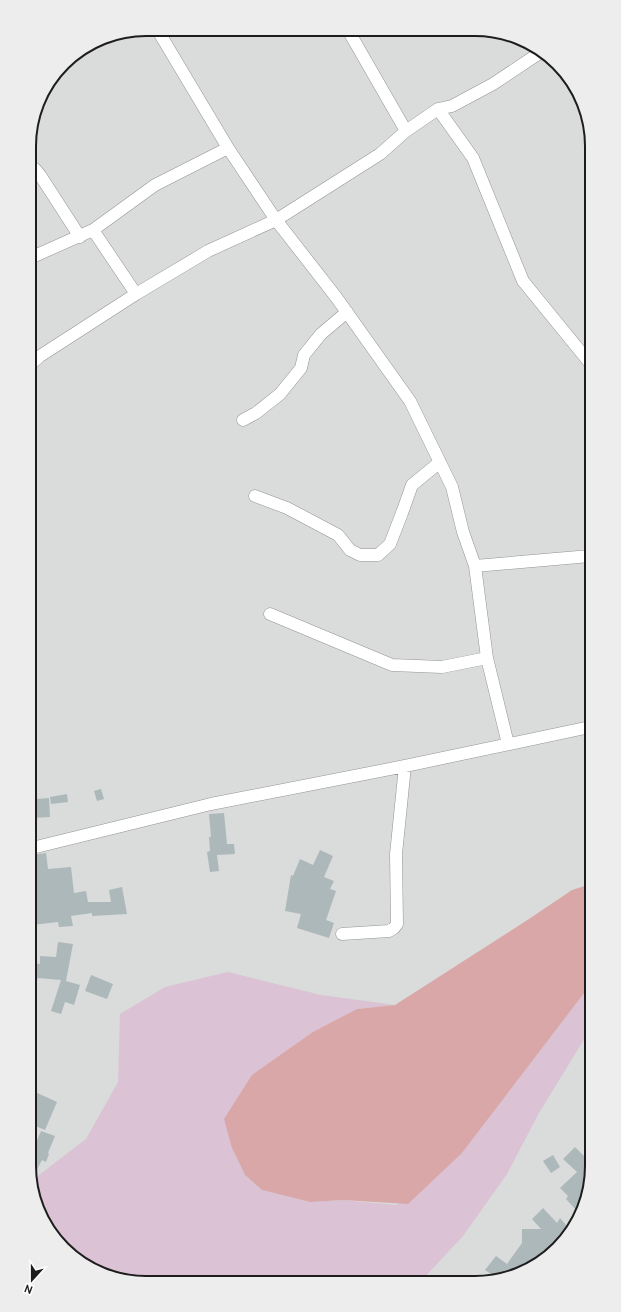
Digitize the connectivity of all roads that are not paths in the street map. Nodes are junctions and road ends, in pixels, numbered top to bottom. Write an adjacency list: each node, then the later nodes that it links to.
1 (161, 36): 6 (street)
2 (351, 36): 5 (street)
3 (536, 55): 4 (street)
4 (438, 109): 5 (street); 14 (street)
5 (406, 131): 8 (street)
6 (228, 148): 8 (street); 9 (street)
7 (36, 170): 10 (street)
8 (276, 220): 12 (street); 13 (street)
9 (93, 230): 10 (street); 12 (street)
10 (80, 237): 11 (street)
11 (36, 255)
12 (136, 294): 15 (street)
13 (347, 312): 16 (street); 17 (street)
14 (585, 357)
15 (36, 360)
16 (243, 420)
17 (440, 462): 18 (street); 20 (street)
18 (255, 496)
19 (585, 556): 20 (street)
20 (475, 566): 22 (street)
21 (270, 614): 22 (street)
22 (487, 658): 24 (street)
23 (585, 728): 24 (street)
24 (508, 744): 25 (street)
25 (404, 766): 26 (street); 27 (street)
26 (36, 847)
27 (342, 934)

